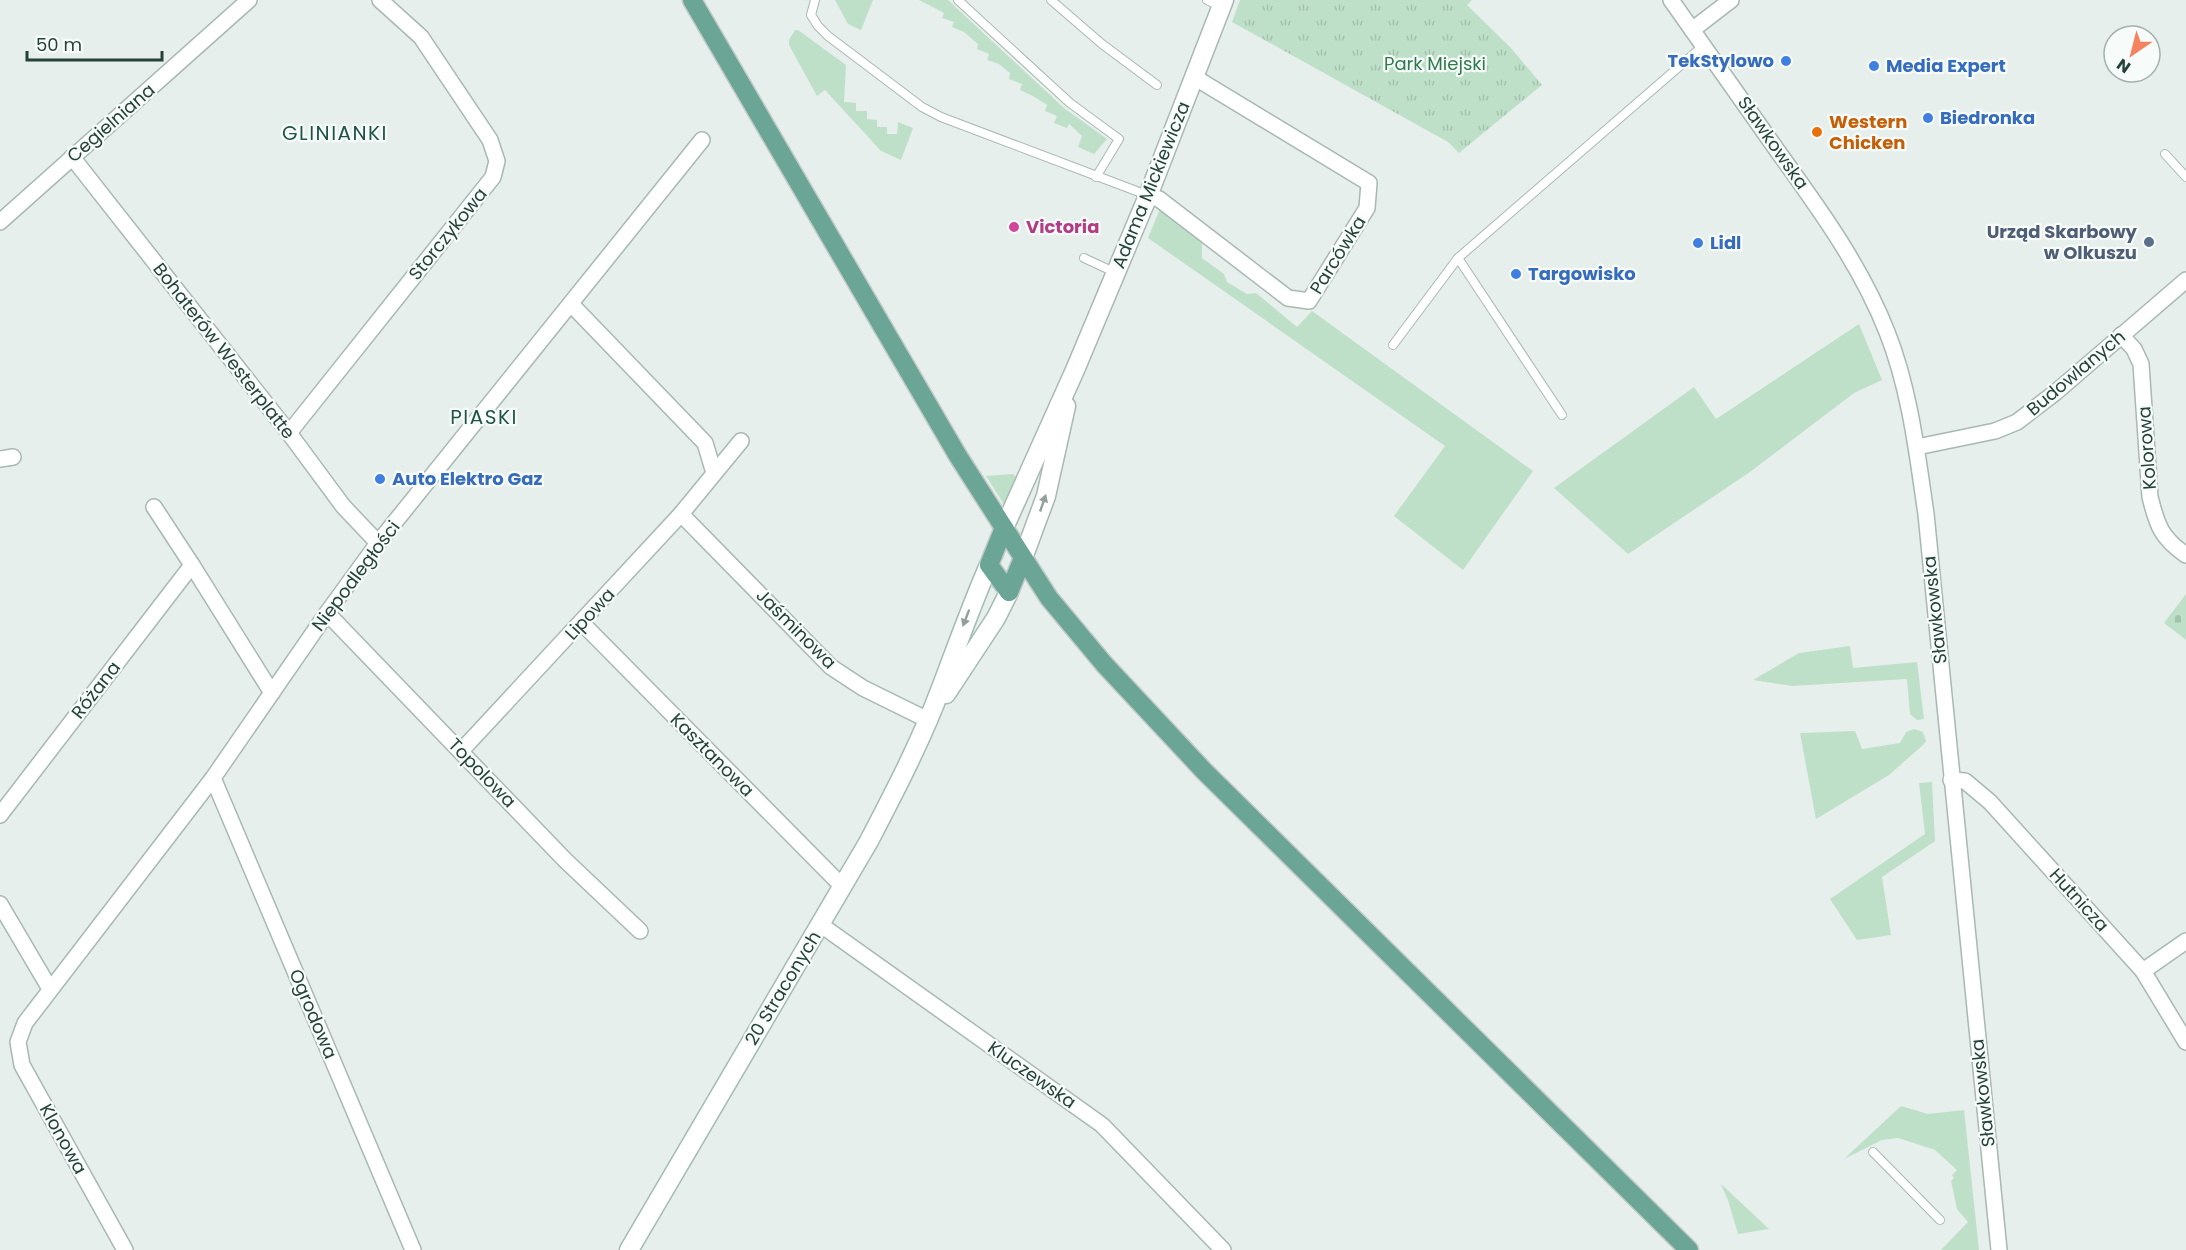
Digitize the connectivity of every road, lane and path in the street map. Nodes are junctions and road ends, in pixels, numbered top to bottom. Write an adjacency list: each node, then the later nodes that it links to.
1 (249, 0): 16 (street, Cegielniana)
2 (380, 0): 30 (street, Storczykowa)
3 (692, 0): 36 (main road)
4 (815, 0): 17 (lane)
5 (958, 0): 17 (lane)
6 (1051, 0): 13 (lane)
7 (1671, 0): 10 (street, Sławkowska)
8 (1731, 0): 10 (street)
9 (1218, 2): 12 (main road, Adama Mickiewicza)
10 (1692, 30): 11 (street, Sławkowska)
11 (1703, 46): 22 (lane); 32 (street, Sławkowska)
12 (1194, 77): 19 (main road, Adama Mickiewicza); 19 (street, Parcówka)
13 (1157, 85)
14 (702, 140): 25 (street, Niepodległości)
15 (2165, 154): 18 (lane)
16 (72, 157): 20 (street, Cegielniana); 30 (street, Bohaterów Westerplatte)
17 (1095, 177): 19 (lane)
18 (2186, 177)
19 (1148, 196): 23 (main road, Adama Mickiewicza)
20 (0, 222)
21 (1084, 258): 23 (lane)
22 (1458, 258): 27 (lane); 29 (lane)
23 (1116, 273): 28 (main road, Adama Mickiewicza)
24 (2186, 280): 26 (street, Budowlanych)
25 (571, 304): 33 (street); 37 (street, Niepodległości)
26 (2121, 335): 32 (street, Budowlanych); 38 (street, Kolorowa)
27 (1393, 345)
28 (1075, 370): 36 (main road, Adama Mickiewicza); 39 (main road, Adama Mickiewicza, one-way to 28)
29 (1562, 416)
30 (289, 433): 37 (street, Bohaterów Westerplatte)
31 (741, 441): 33 (street, Lipowa)
32 (1917, 447): 49 (street, Sławkowska)
33 (714, 473): 35 (street, Lipowa)
34 (154, 507): 41 (street)
35 (681, 514): 44 (street, Lipowa); 46 (street, Jaśminowa)
36 (1004, 528): 39 (main road); 40 (main road, 20 Straconych)
37 (378, 543): 43 (street, Niepodległości)
38 (2186, 555)
39 (1023, 558): 42 (main road, 20 Straconych); 66 (main road)
40 (989, 565): 42 (main road); 46 (main road, 20 Straconych, one-way to 46)
41 (192, 566): 45 (street); 50 (street, Różana)
42 (1009, 592): 46 (main road, 20 Straconych)
43 (327, 613): 45 (street, Niepodległości); 47 (street, Topolowa)
44 (582, 623): 47 (street, Lipowa); 51 (street, Kasztanowa)
45 (272, 693): 48 (street, Niepodległości)
46 (928, 720): 51 (main road, 20 Straconych)
47 (461, 751): 54 (street, Topolowa)
48 (213, 778): 57 (street, Niepodległości); 63 (street, Ogrodowa)
49 (1951, 780): 56 (street, Hutnicza); 67 (street, Sławkowska)
50 (0, 815)
51 (843, 887): 53 (main road, 20 Straconych)
52 (0, 904): 57 (street)
53 (821, 925): 64 (main road, 20 Straconych); 65 (street, Kluczewska)
54 (640, 931)
55 (2186, 941): 56 (street)
56 (2143, 971): 59 (street, Hutnicza)
57 (50, 989): 58 (street, Niepodległości)
58 (25, 1023): 62 (street, Klonowa)
59 (2186, 1042)
60 (1873, 1152): 61 (lane)
61 (1940, 1220)
62 (125, 1250)
63 (413, 1250)
64 (629, 1250)
65 (1223, 1250)
66 (1689, 1250)
67 (1999, 1250)

